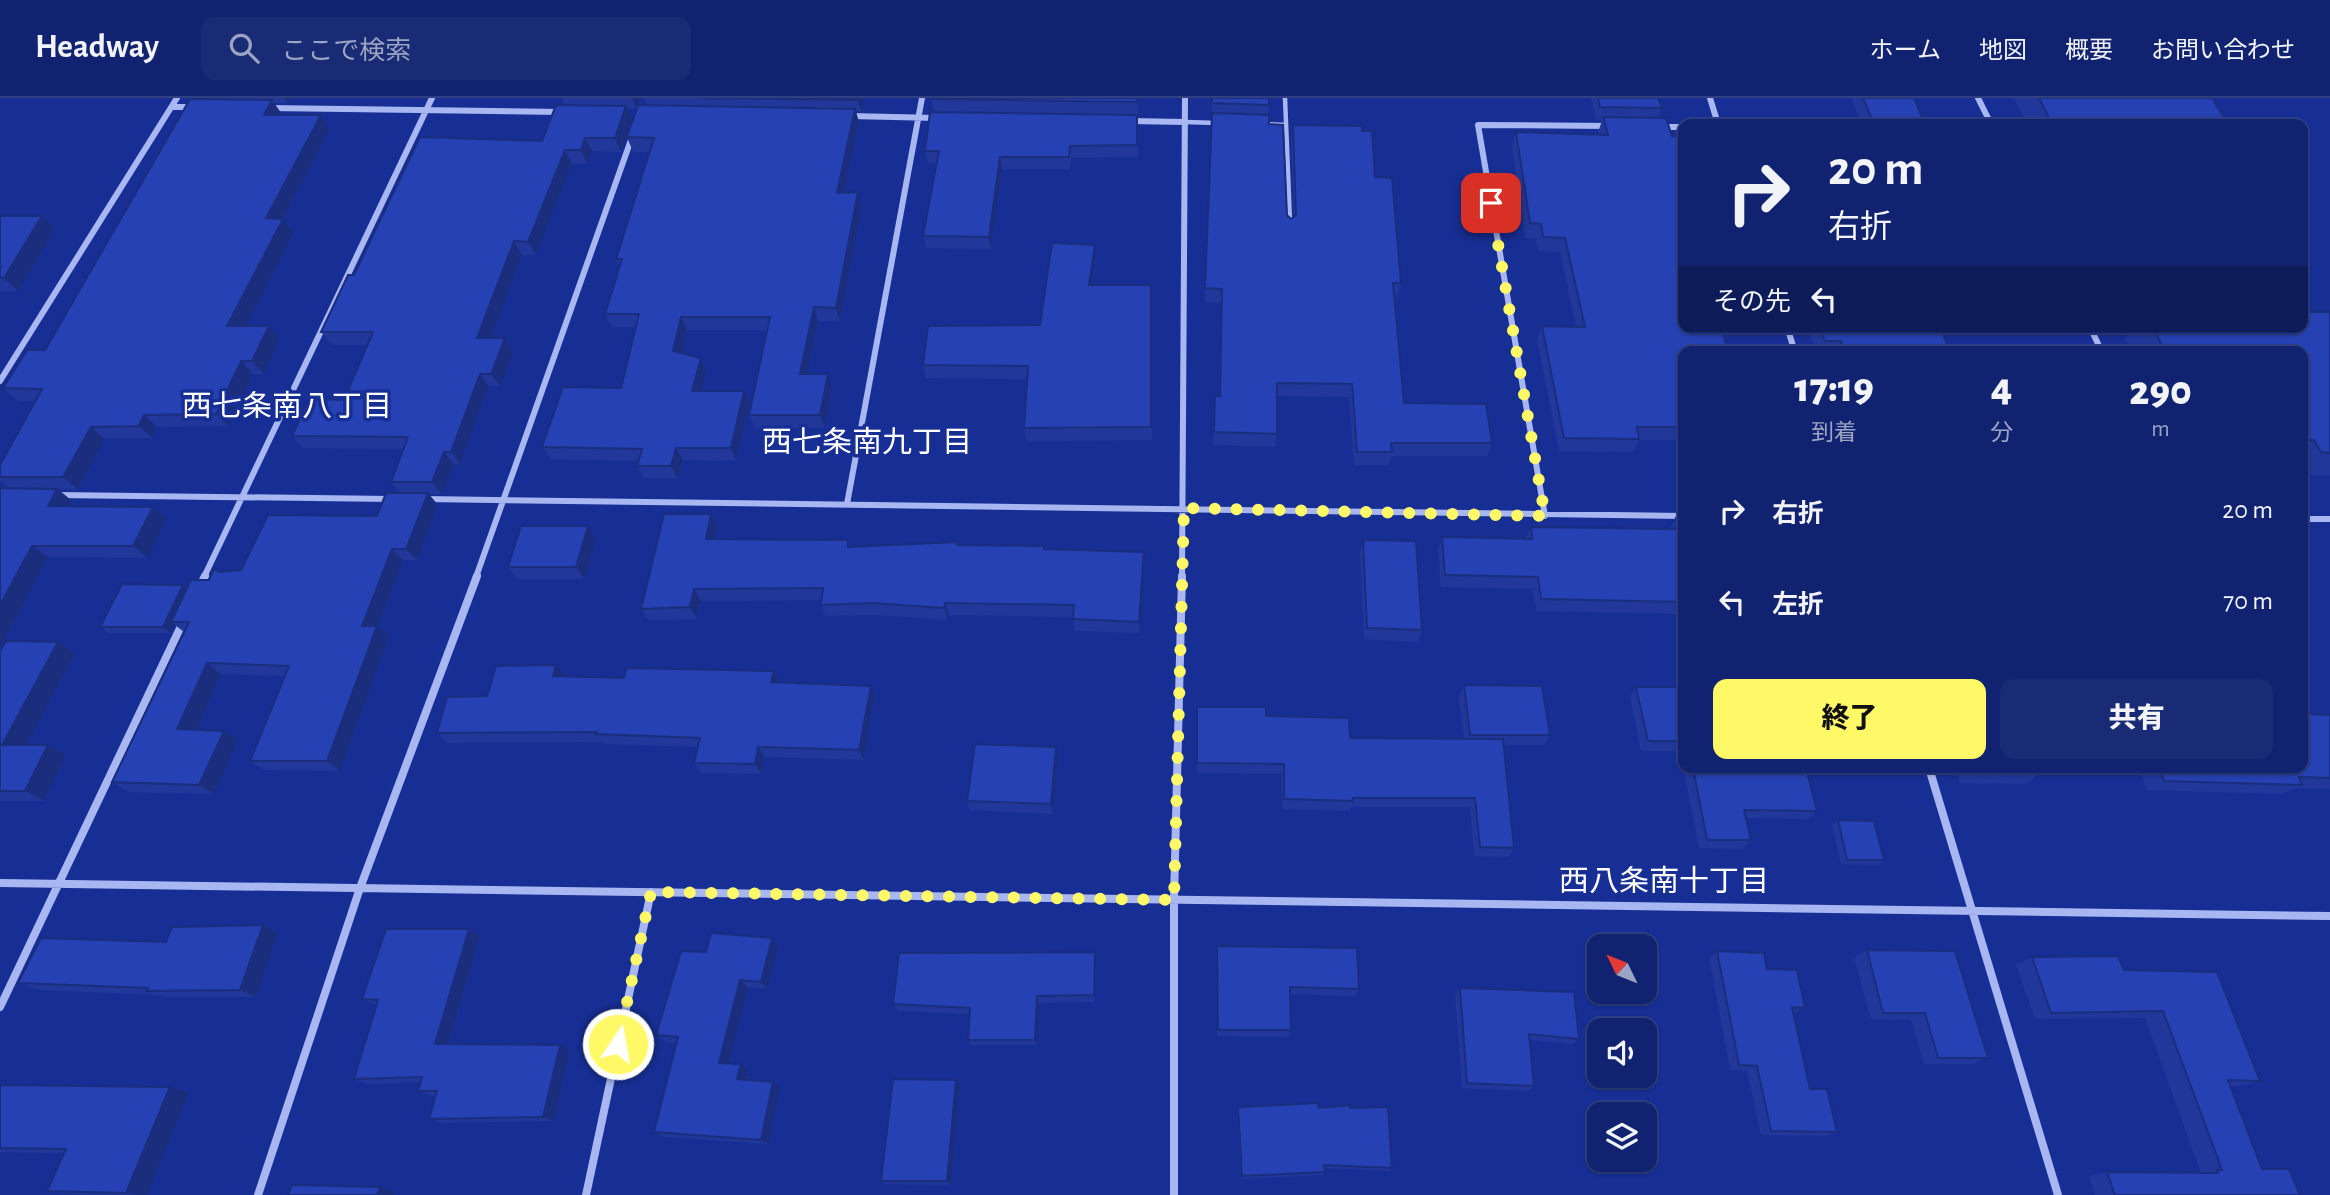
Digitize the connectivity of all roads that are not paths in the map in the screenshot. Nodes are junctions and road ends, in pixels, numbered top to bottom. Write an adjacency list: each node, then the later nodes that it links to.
1 (177, 98): 8 (street)
2 (432, 98): 11 (street)
3 (922, 98): 14 (street)
4 (1185, 98): 19 (street)
5 (1285, 98): 22 (lane)
6 (1710, 98): 16 (street)
7 (1978, 98): 17 (street)
8 (172, 107): 9 (street); 28 (street)
9 (198, 107)
10 (265, 108): 11 (street)
11 (426, 110): 12 (street); 31 (street)
12 (574, 113)
13 (835, 116): 14 (street)
14 (919, 117): 15 (street); 35 (street)
15 (946, 118)
16 (1716, 119)
17 (1988, 119)
18 (1118, 121): 19 (street)
19 (1185, 122): 20 (lane); 36 (street)
20 (1223, 123)
21 (1261, 124): 22 (lane)
22 (1286, 125): 27 (lane)
23 (636, 126): 34 (street)
24 (1615, 126): 37 (street)
25 (1656, 127): 26 (street)
26 (1678, 127)
27 (1290, 229)
28 (4, 370): 29 (street)
29 (0, 381)
30 (54, 495): 31 (street)
31 (243, 497): 32 (street); 41 (street)
32 (394, 499)
33 (408, 499): 34 (street)
34 (505, 500): 35 (street); 46 (street)
35 (847, 504): 36 (street)
36 (1184, 508): 37 (street); 48 (street)
37 (1545, 516): 38 (street)
38 (1678, 516)
39 (2308, 519): 40 (street)
40 (2330, 519)
41 (195, 597)
42 (189, 609): 45 (street)
43 (1931, 773): 49 (street)
44 (0, 883): 45 (street)
45 (58, 884): 46 (street); 51 (street)
46 (360, 888): 47 (street); 52 (street)
47 (651, 892): 48 (street); 53 (street)
48 (1174, 900): 49 (street); 54 (street)
49 (1973, 911): 50 (street); 55 (street)
50 (2330, 916)
51 (0, 1007)
52 (258, 1195)
53 (586, 1195)
54 (1174, 1195)
55 (2058, 1195)

